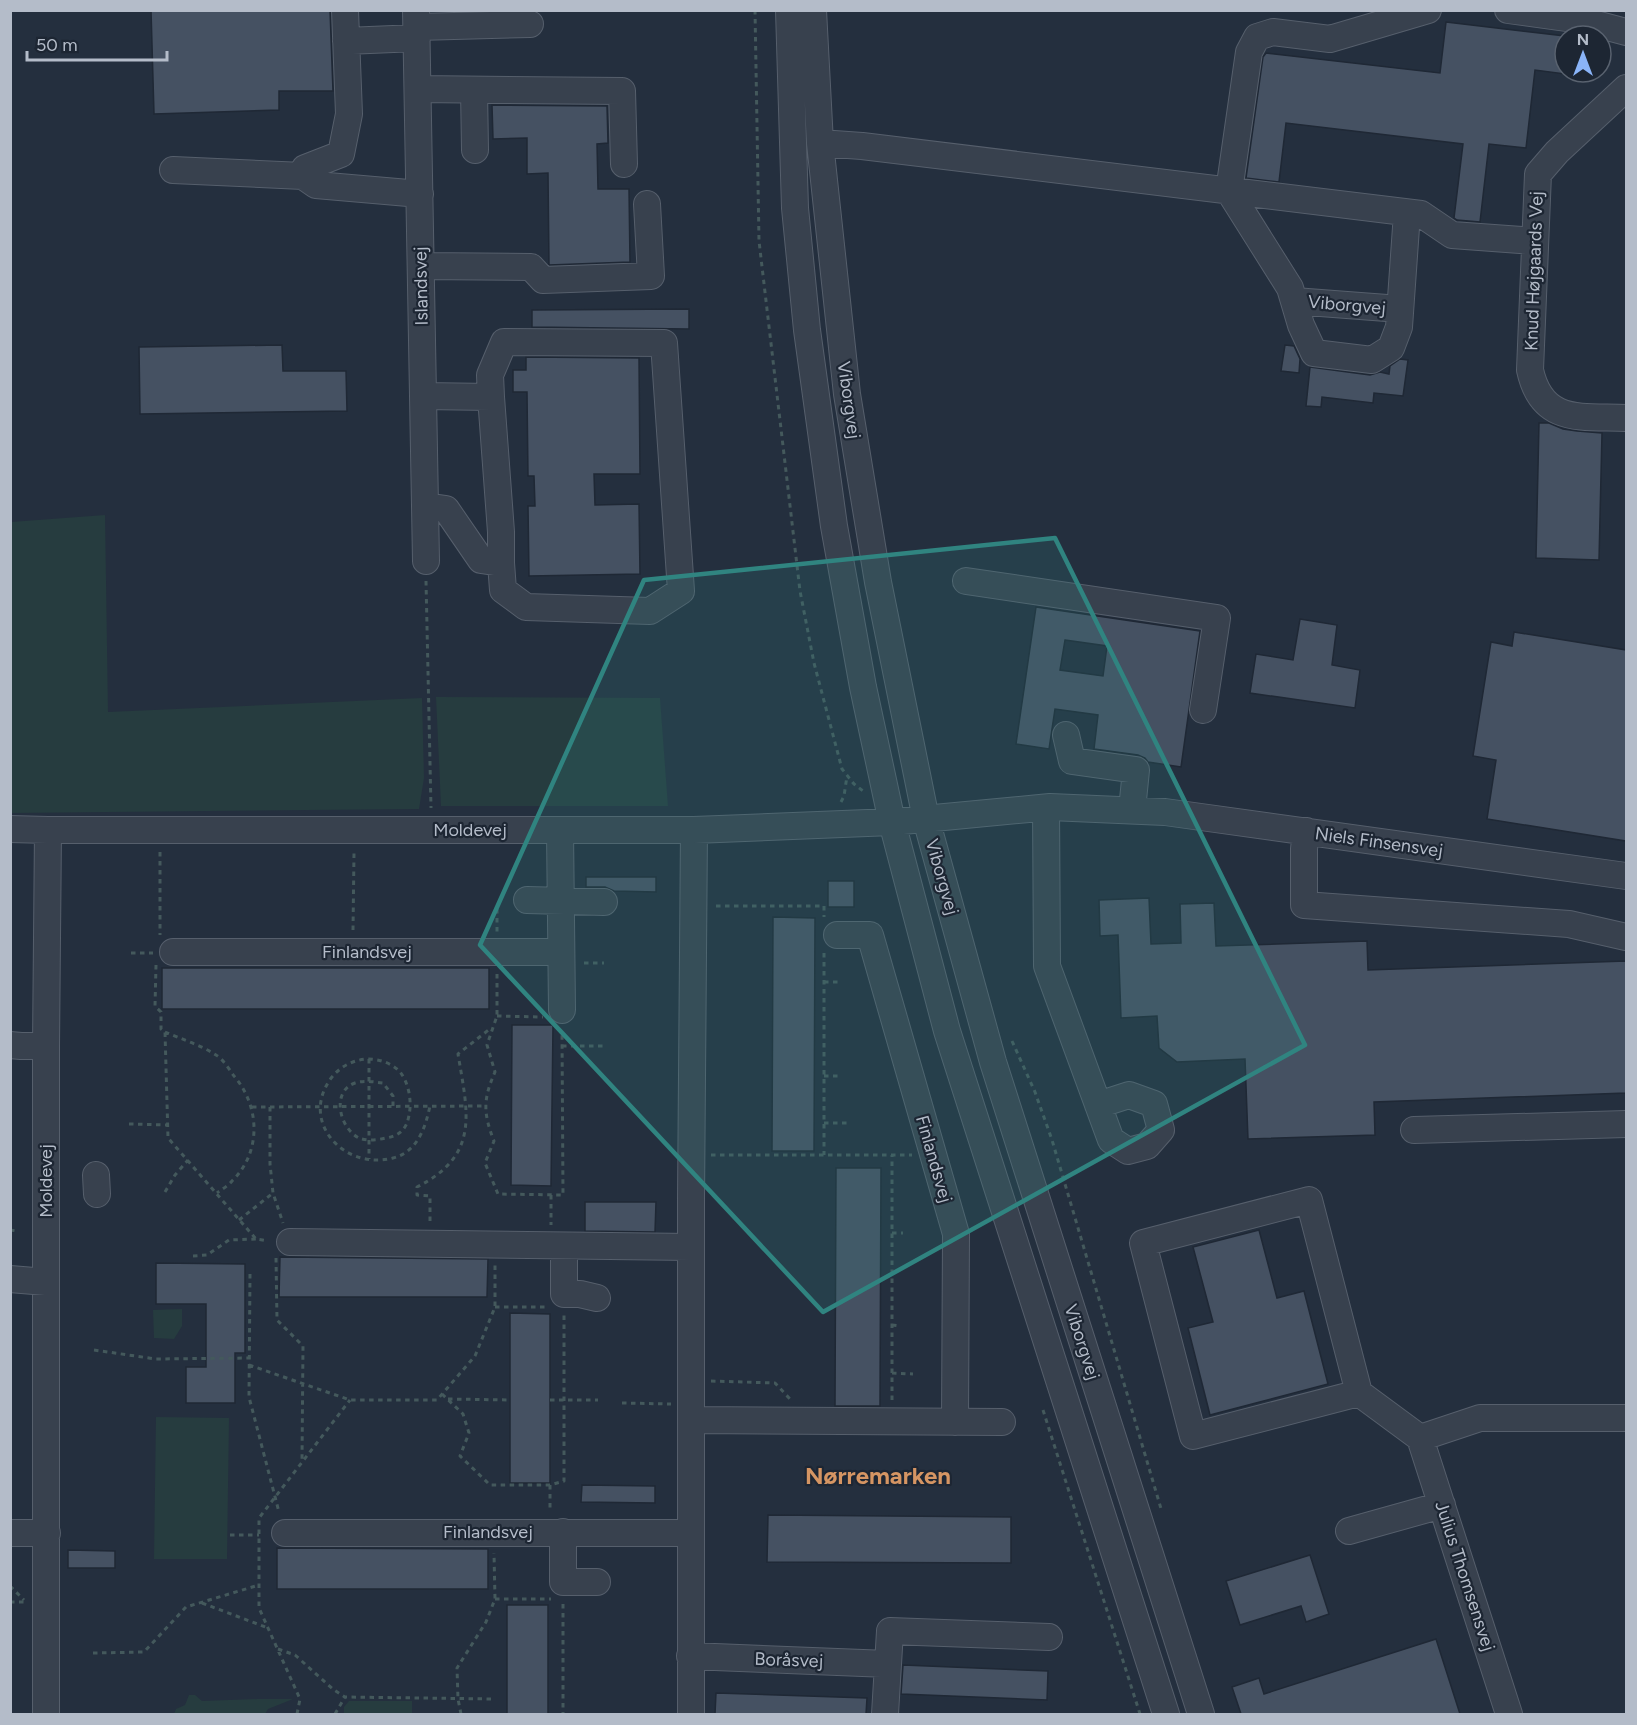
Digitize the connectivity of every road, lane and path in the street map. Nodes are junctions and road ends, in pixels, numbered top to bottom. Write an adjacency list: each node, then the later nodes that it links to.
1 (345, 10): 10 (street)
2 (755, 10): 36 (path)
3 (789, 10): 40 (street, Viborgvej)
4 (813, 10): 14 (street, Viborgvej)
5 (1428, 10): 19 (street)
6 (1508, 10): 9 (street)
7 (530, 24): 8 (street)
8 (417, 25): 10 (street); 12 (street, Islandsvej)
9 (1626, 32)
10 (346, 41): 18 (street)
11 (1626, 88): 23 (street, Knud Højgaards Vej)
12 (418, 89): 13 (street); 20 (street, Islandsvej)
13 (474, 90): 15 (street); 16 (street)
14 (820, 143): 19 (street); 39 (street, Viborgvej)
15 (475, 150)
16 (624, 164)
17 (173, 170): 18 (street)
18 (303, 176): 20 (street)
19 (1229, 191): 22 (street); 25 (street)
20 (420, 194): 24 (street, Islandsvej)
21 (647, 204): 24 (street)
22 (1407, 213): 23 (street); 26 (street)
23 (1535, 241): 29 (street, Knud Højgaards Vej)
24 (421, 266): 27 (street, Islandsvej)
25 (1294, 301): 26 (street, Viborgvej); 26 (street)
26 (1400, 309)
27 (424, 396): 28 (street); 30 (street, Islandsvej)
28 (491, 397): 32 (street); 32 (street)
29 (1626, 418)
30 (425, 506): 31 (street, Islandsvej); 32 (street)
31 (426, 561): 45 (path)
32 (501, 563)
33 (966, 581): 34 (street)
34 (1203, 710)
35 (1066, 735): 38 (street)
36 (865, 793)
37 (1046, 808): 38 (street, Niels Finsensvej); 39 (street, Niels Finsensvej); 77 (street)
38 (1132, 810): 48 (street, Niels Finsensvej)
39 (926, 819): 40 (street, Niels Finsensvej); 181 (street, Viborgvej)
40 (892, 822): 46 (street, Moldevej); 180 (street, Viborgvej)
41 (10, 829): 42 (street, Moldevej)
42 (48, 830): 43 (street, Moldevej); 70 (street, Moldevej)
43 (160, 830): 44 (street, Moldevej); 57 (path)
44 (354, 830): 45 (street, Moldevej); 58 (path)
45 (432, 830): 47 (street, Moldevej)
46 (694, 830): 47 (street, Moldevej); 53 (street)
47 (560, 831): 51 (street)
48 (1306, 831): 49 (street, Niels Finsensvej); 56 (street)
49 (1626, 876)
50 (527, 900): 51 (street)
51 (561, 901): 52 (street); 60 (street)
52 (604, 902)
53 (693, 906): 55 (path); 95 (street)
54 (497, 909): 59 (path)
55 (828, 936): 62 (path); 98 (street, Finlandsvej)
56 (1626, 938)
57 (160, 951): 58 (street, Finlandsvej); 61 (path); 67 (path)
58 (352, 952): 59 (street, Finlandsvej)
59 (497, 952): 60 (street, Finlandsvej); 65 (path)
60 (561, 952): 64 (street)
61 (131, 953)
62 (824, 982): 63 (path); 74 (path)
63 (838, 982)
64 (562, 1014): 65 (path); 71 (path)
65 (497, 1016): 66 (path)
66 (493, 1026): 84 (path); 85 (path)
67 (165, 1032): 86 (path); 92 (path)
68 (1011, 1040): 148 (path)
69 (10, 1045): 70 (street)
70 (46, 1046): 118 (street, Moldevej)
71 (562, 1046): 72 (path); 85 (path)
72 (603, 1046)
73 (369, 1059): 76 (path); 78 (path); 82 (path)
74 (824, 1076): 75 (path); 88 (path)
75 (842, 1076)
76 (369, 1082): 79 (path); 80 (path); 81 (path)
77 (1098, 1105)
78 (320, 1106): 79 (path); 87 (path); 100 (path)
79 (341, 1106): 80 (path); 94 (path)
80 (369, 1106): 81 (path); 94 (path)
81 (393, 1106): 82 (path)
82 (410, 1106): 83 (path); 94 (path)
83 (430, 1106): 84 (path); 100 (path)
84 (467, 1106): 85 (path); 111 (path)
85 (486, 1106)
86 (252, 1107): 87 (path); 103 (path)
87 (270, 1107): 102 (path)
88 (824, 1123): 89 (path); 96 (path)
89 (851, 1123)
90 (129, 1124): 92 (path)
91 (1626, 1124): 93 (street)
92 (168, 1125): 99 (path)
93 (1414, 1130)
94 (369, 1139): 100 (path)
95 (691, 1155): 96 (path); 114 (street)
96 (824, 1155): 97 (path)
97 (892, 1155): 98 (path); 107 (path)
98 (933, 1155): 143 (street, Finlandsvej)
99 (188, 1160): 101 (path); 103 (path)
100 (369, 1160)
101 (165, 1192)
102 (273, 1193): 104 (path); 110 (path)
103 (217, 1194): 104 (path)
104 (239, 1220): 109 (path)
105 (10, 1230): 106 (path)
106 (17, 1231)
107 (892, 1233): 108 (path); 123 (path)
108 (903, 1233)
109 (256, 1239): 110 (path); 115 (path)
110 (283, 1242): 111 (street); 130 (path)
111 (430, 1244): 112 (street)
112 (495, 1245): 113 (street); 120 (path)
113 (564, 1246): 114 (street); 119 (street)
114 (691, 1247): 138 (street)
115 (193, 1256)
116 (249, 1274): 126 (path)
117 (10, 1279): 118 (street)
118 (46, 1290): 153 (street, Moldevej)
119 (597, 1298)
120 (495, 1307): 121 (path); 132 (path)
121 (551, 1307)
122 (564, 1307): 134 (path)
123 (892, 1325): 124 (path); 128 (path)
124 (900, 1326)
125 (94, 1350): 126 (path)
126 (249, 1358): 127 (path)
127 (249, 1365): 130 (path); 154 (path)
128 (892, 1373): 129 (path); 142 (path)
129 (913, 1374)
130 (303, 1383): 132 (path); 146 (path)
131 (1359, 1393): 131 (street); 145 (street)
132 (442, 1394): 133 (path)
133 (447, 1399): 134 (path); 137 (path)
134 (564, 1399): 135 (path); 136 (path)
135 (550, 1400)
136 (598, 1400)
137 (510, 1401)
138 (692, 1402): 139 (path); 141 (street); 141 (path); 155 (street)
139 (622, 1403)
140 (1626, 1418): 145 (street)
141 (809, 1421): 142 (street)
142 (892, 1421): 143 (street)
143 (955, 1422): 144 (street)
144 (1002, 1422)
145 (1420, 1438): 147 (street, Julius Thomsensvej)
146 (302, 1462)
147 (1442, 1505): 149 (street); 182 (street, Julius Thomsensvej)
148 (1164, 1519)
149 (1349, 1531)
150 (494, 1532): 151 (street, Finlandsvej); 154 (street, Finlandsvej); 160 (path)
151 (563, 1532): 155 (street, Finlandsvej); 157 (street)
152 (10, 1533): 153 (street)
153 (47, 1533): 174 (street, Moldevej)
154 (285, 1533): 156 (path)
155 (691, 1533): 169 (street)
156 (230, 1535)
157 (597, 1582)
158 (259, 1585): 164 (path)
159 (10, 1586): 163 (path)
160 (495, 1599): 161 (path); 172 (path)
161 (556, 1599)
162 (563, 1599): 177 (path)
163 (25, 1602)
164 (201, 1602): 165 (path); 168 (path)
165 (268, 1628)
166 (1049, 1637): 170 (street)
167 (278, 1649): 171 (path)
168 (93, 1653)
169 (690, 1656): 170 (street, Boråsvej); 178 (street)
170 (888, 1664): 179 (street)
171 (345, 1697): 172 (path); 175 (path)
172 (458, 1699): 173 (path); 176 (path)
173 (495, 1699)
174 (46, 1714)
175 (335, 1714)
176 (460, 1714)
177 (563, 1714)
178 (691, 1714)
179 (885, 1714)
180 (1166, 1714)
181 (1201, 1714)
182 (1509, 1714)

